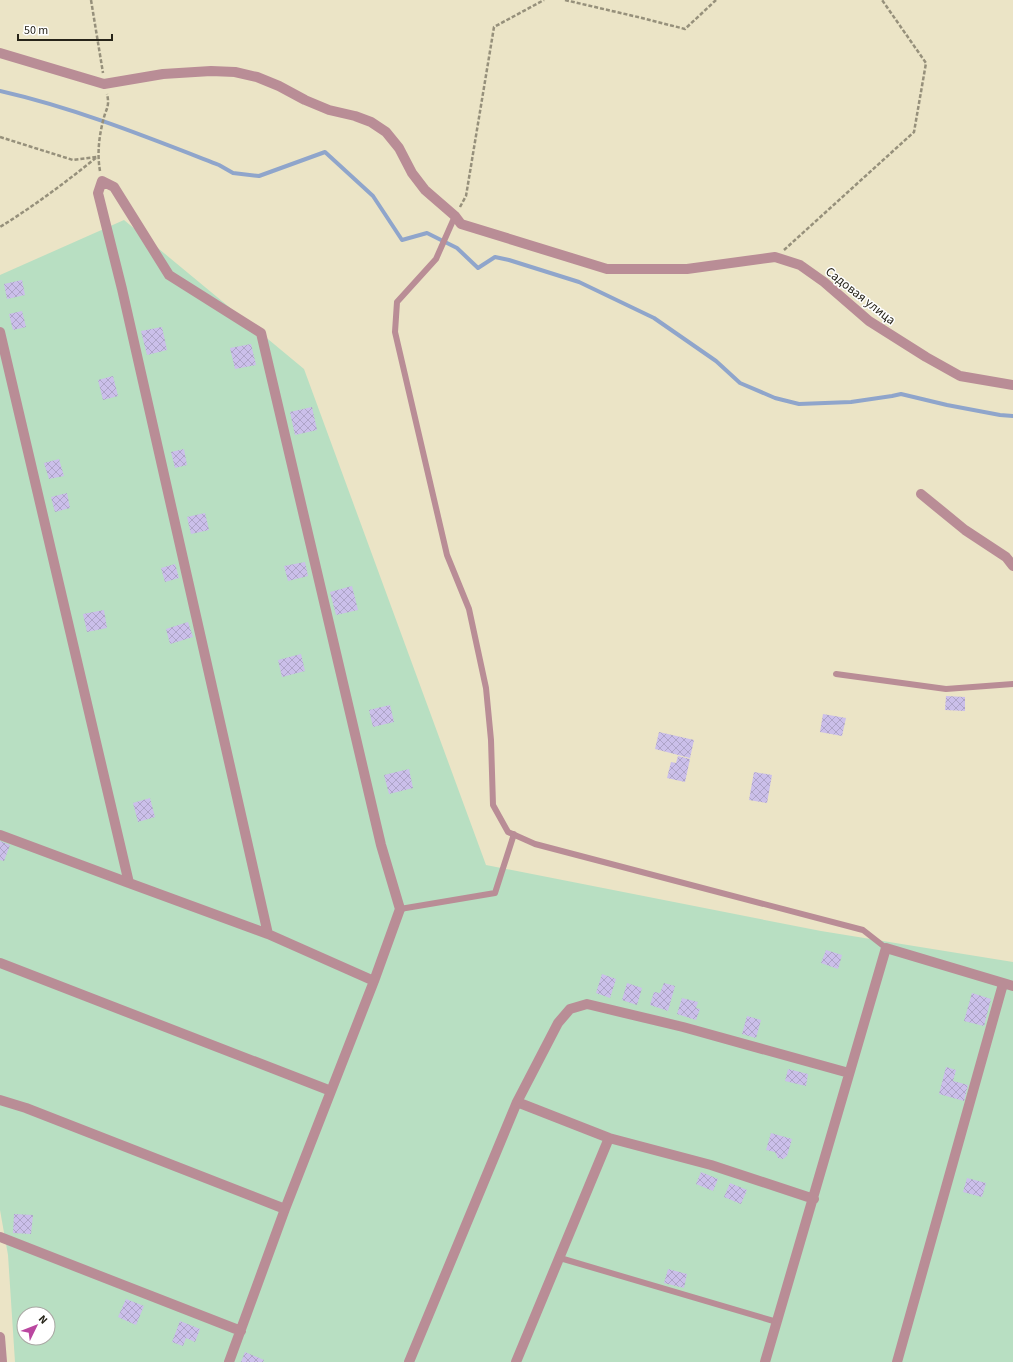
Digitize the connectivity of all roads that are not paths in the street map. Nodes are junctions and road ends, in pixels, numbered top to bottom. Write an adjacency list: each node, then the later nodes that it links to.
1 (0, 53): 2 (street, Садовая улица)
2 (454, 216): 4 (street, Садовая улица); 9 (lane)
3 (0, 332): 11 (street)
4 (1013, 385)
5 (921, 494): 6 (street)
6 (1013, 566)
7 (836, 674): 8 (lane)
8 (1013, 684)
9 (514, 834): 12 (lane); 14 (lane)
10 (0, 836): 11 (street)
11 (129, 883): 13 (street)
12 (400, 909): 13 (street); 16 (street)
13 (268, 934): 16 (street)
14 (886, 948): 17 (street); 18 (street)
15 (0, 962): 19 (street)
16 (374, 981): 19 (street)
17 (1008, 985): 35 (street)
18 (849, 1073): 21 (street); 23 (street)
19 (331, 1091): 24 (street)
20 (0, 1100): 24 (street)
21 (517, 1102): 22 (street); 32 (street)
22 (609, 1138): 23 (street); 26 (street)
23 (814, 1199): 27 (street)
24 (285, 1209): 28 (street)
25 (0, 1237): 28 (street)
26 (560, 1258): 27 (lane); 33 (street)
27 (777, 1322): 34 (street)
28 (241, 1331): 31 (street)
29 (0, 1337): 30 (street)
30 (2, 1362)
31 (229, 1362)
32 (409, 1362)
33 (516, 1362)
34 (765, 1362)
35 (897, 1362)

